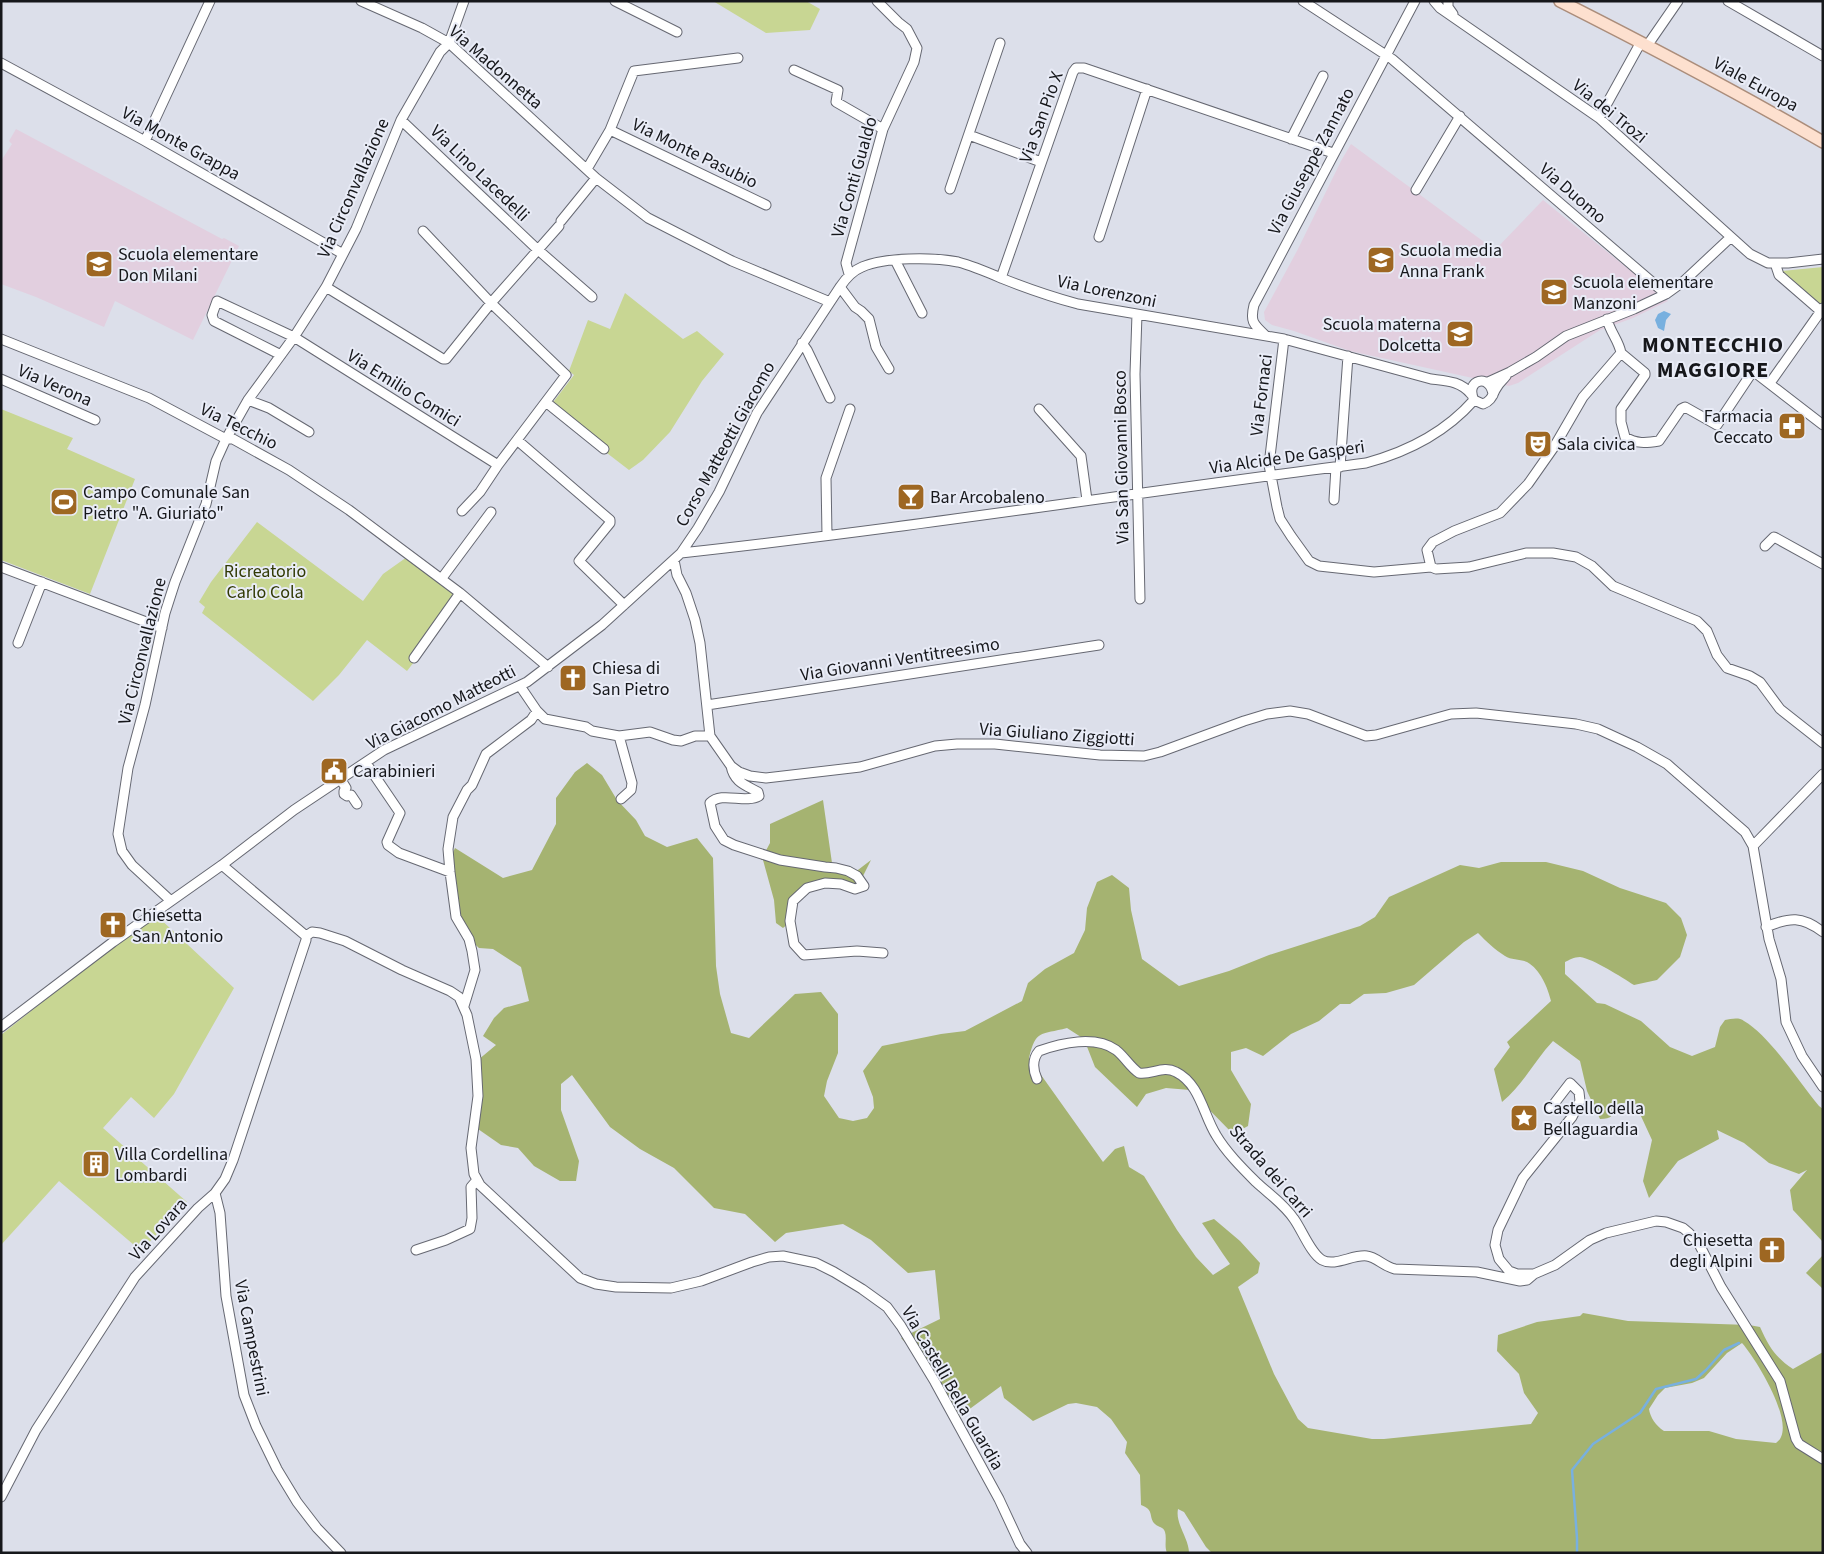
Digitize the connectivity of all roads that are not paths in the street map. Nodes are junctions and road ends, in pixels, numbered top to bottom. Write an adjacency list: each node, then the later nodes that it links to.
1 (210, 1): 32 (street)
2 (361, 1): 15 (street, Via Madonnetta)
3 (464, 1): 15 (street)
4 (615, 1): 14 (street)
5 (877, 1): 28 (street, Via Conti Gualdo)
6 (1303, 1): 18 (street, Via Duomo)
7 (1415, 1): 18 (street, Via Giuseppe Zannato)
8 (1434, 1): 13 (street, Via dei Trozi)
9 (1448, 1): 13 (street, Via dei Trozi)
10 (1560, 1): 17 (main road, Viale Europa)
11 (1678, 1): 17 (street)
12 (1728, 1): 19 (street)
13 (1460, 21): 26 (street, Via dei Trozi)
14 (677, 32)
15 (449, 43): 27 (street, Via Circonvallazione); 36 (street, Via Madonnetta)
16 (1000, 43): 30 (street)
17 (1645, 43): 26 (street); 33 (main road, Viale Europa)
18 (1386, 55): 25 (street, Via Duomo); 34 (street, Via Giuseppe Zannato)
19 (1823, 56)
20 (738, 58): 29 (street, Via Monte Pasubio)
21 (1, 63): 32 (street, Via Monte Grappa)
22 (794, 70): 28 (street)
23 (1323, 76): 31 (street)
24 (1147, 89): 31 (street, Via San Pio X); 35 (street, Via San Pio X); 43 (street)
25 (1460, 116): 39 (street); 53 (street, Via Duomo)
26 (1598, 118): 42 (street, Via dei Trozi)
27 (401, 120): 44 (street, Via Lino Lacedelli); 45 (street, Via Circonvallazione)
28 (883, 129): 49 (street, Via Conti Gualdo)
29 (610, 130): 36 (street, Via Monte Pasubio); 40 (street, Via Monte Pasubio)
30 (969, 135): 35 (street); 38 (street)
31 (1291, 139): 34 (street, Via San Pio X)
32 (145, 141): 45 (street, Via Monte Grappa)
33 (1823, 142)
34 (1333, 153): 60 (street, Via Giuseppe Zannato)
35 (1041, 162): 50 (street, Via San Pio X)
36 (587, 169): 37 (street, Via Madonnetta)
37 (596, 178): 44 (street); 55 (street, Via Madonnetta)
38 (950, 189)
39 (1416, 190)
40 (766, 205)
41 (423, 231): 56 (street)
42 (1731, 236): 48 (street, Via dei Trozi); 53 (street)
43 (1099, 237)
44 (537, 249): 54 (street, Via Lino Lacedelli); 56 (street)
45 (343, 254): 51 (street, Via Circonvallazione)
46 (1823, 259): 48 (street)
47 (896, 260): 49 (street, Via Lorenzoni); 50 (street, Via Lorenzoni); 58 (street)
48 (1774, 263): 57 (street)
49 (849, 274): 52 (street, Corso Matteotti Giacomo)
50 (1001, 278): 59 (street, Via Lorenzoni)
51 (326, 287): 56 (street); 64 (street, Via Circonvallazione)
52 (840, 287): 55 (street, Corso Matteotti Giacomo); 71 (street)
53 (1666, 294): 61 (street)
54 (592, 297)
55 (830, 302): 67 (street, Corso Matteotti Giacomo)
56 (491, 303): 80 (street)
57 (1822, 311): 75 (street)
58 (922, 313)
59 (1137, 314): 62 (street, Via Lorenzoni); 92 (street, Via San Giovanni Bosco)
60 (1251, 317): 62 (street); 63 (street)
61 (1607, 319): 68 (street); 72 (street)
62 (1225, 329): 63 (street, Via Lorenzoni)
63 (1264, 335): 66 (street, Via Lorenzoni)
64 (294, 337): 69 (street, Via Circonvallazione); 69 (street); 89 (street, Via Emilio Comici)
65 (1, 339): 86 (street, Via Tecchio)
66 (1284, 339): 70 (street, Via Lorenzoni); 91 (street, Via Fornaci)
67 (802, 343): 78 (street); 99 (street, Corso Matteotti Giacomo)
68 (1621, 353): 75 (street); 103 (street)
69 (281, 355): 79 (street, Via Circonvallazione)
70 (1348, 356): 77 (street, Via Lorenzoni); 90 (street)
71 (889, 369)
72 (1510, 372): 74 (street); 76 (street)
73 (1, 379): 83 (street, Via Verona)
74 (1488, 382): 76 (street); 77 (street)
75 (1770, 383): 84 (street)
76 (1494, 395): 77 (street)
77 (1472, 397): 90 (street, Via Alcide De Gasperi)
78 (830, 398)
79 (248, 400): 85 (street); 86 (street, Via Circonvallazione)
80 (547, 403): 87 (street); 88 (street)
81 (850, 409): 97 (street)
82 (1039, 410): 93 (street)
83 (95, 420)
84 (1823, 424)
85 (309, 432)
86 (226, 439): 104 (street, Via Tecchio); 109 (street, Via Circonvallazione)
87 (517, 440): 89 (street); 108 (street)
88 (604, 449)
89 (498, 466): 95 (street)
90 (1338, 467): 91 (street, Via Alcide De Gasperi); 94 (street)
91 (1271, 476): 92 (street, Via Alcide De Gasperi); 103 (street, Via Fornaci)
92 (1137, 494): 93 (street, Via Alcide De Gasperi); 107 (street, Via San Giovanni Bosco)
93 (1087, 500): 97 (street, Via Alcide De Gasperi)
94 (1334, 500)
95 (462, 511)
96 (491, 512): 104 (street)
97 (827, 536): 99 (street, Via Alcide De Gasperi)
98 (1765, 546): 101 (street)
99 (681, 553): 100 (street, Via Giacomo Matteotti)
100 (674, 560): 108 (street, Via Giacomo Matteotti); 115 (street)
101 (1823, 564)
102 (1, 567): 105 (street)
103 (1431, 567): 119 (street, Via Fornaci)
104 (442, 578): 106 (street, Via Tecchio)
105 (42, 582): 109 (street); 110 (street)
106 (460, 592): 112 (street); 113 (street, Via Tecchio)
107 (1140, 599)
108 (624, 605): 113 (street, Via Giacomo Matteotti)
109 (162, 628): 129 (street, Via Circonvallazione)
110 (18, 643)
111 (1099, 645): 115 (street, Via Giovanni Ventitreesimo)
112 (414, 658)
113 (548, 668): 114 (street, Via Giacomo Matteotti)
114 (520, 686): 116 (street); 120 (street, Via Giacomo Matteotti)
115 (707, 705): 118 (street)
116 (537, 712): 117 (street); 128 (street)
117 (619, 736): 118 (street); 124 (street)
118 (710, 736): 121 (street)
119 (1823, 742)
120 (366, 763): 123 (street, Via Giacomo Matteotti); 128 (street)
121 (730, 766): 126 (street, Via Giuliano Ziggiotti); 133 (street)
122 (1823, 774): 126 (street)
123 (346, 788): 125 (street); 127 (street, Via Giacomo Matteotti)
124 (621, 799)
125 (357, 804)
126 (1753, 846): 130 (street, Via Giuliano Ziggiotti)
127 (222, 865): 129 (street, Via Giacomo Matteotti); 132 (street)
128 (450, 872): 134 (street)
129 (171, 901): 135 (street, Via Giacomo Matteotti)
130 (1766, 927): 131 (street); 137 (street, Via Giuliano Ziggiotti)
131 (1823, 932)
132 (306, 936): 134 (street); 140 (street, Via Lovara)
133 (883, 953)
134 (464, 1006): 139 (street)
135 (1, 1027)
136 (1037, 1079): 142 (street, Strada dei Carri)
137 (1823, 1086)
138 (1550, 1109): 142 (street)
139 (477, 1180): 141 (street); 146 (street, Via Castelli Bella Guardia)
140 (215, 1193): 144 (street, Via Lovara); 145 (street, Via Campestrini)
141 (416, 1250)
142 (1534, 1274): 143 (street)
143 (1823, 1459)
144 (1, 1497)
145 (341, 1553)
146 (1027, 1553)

